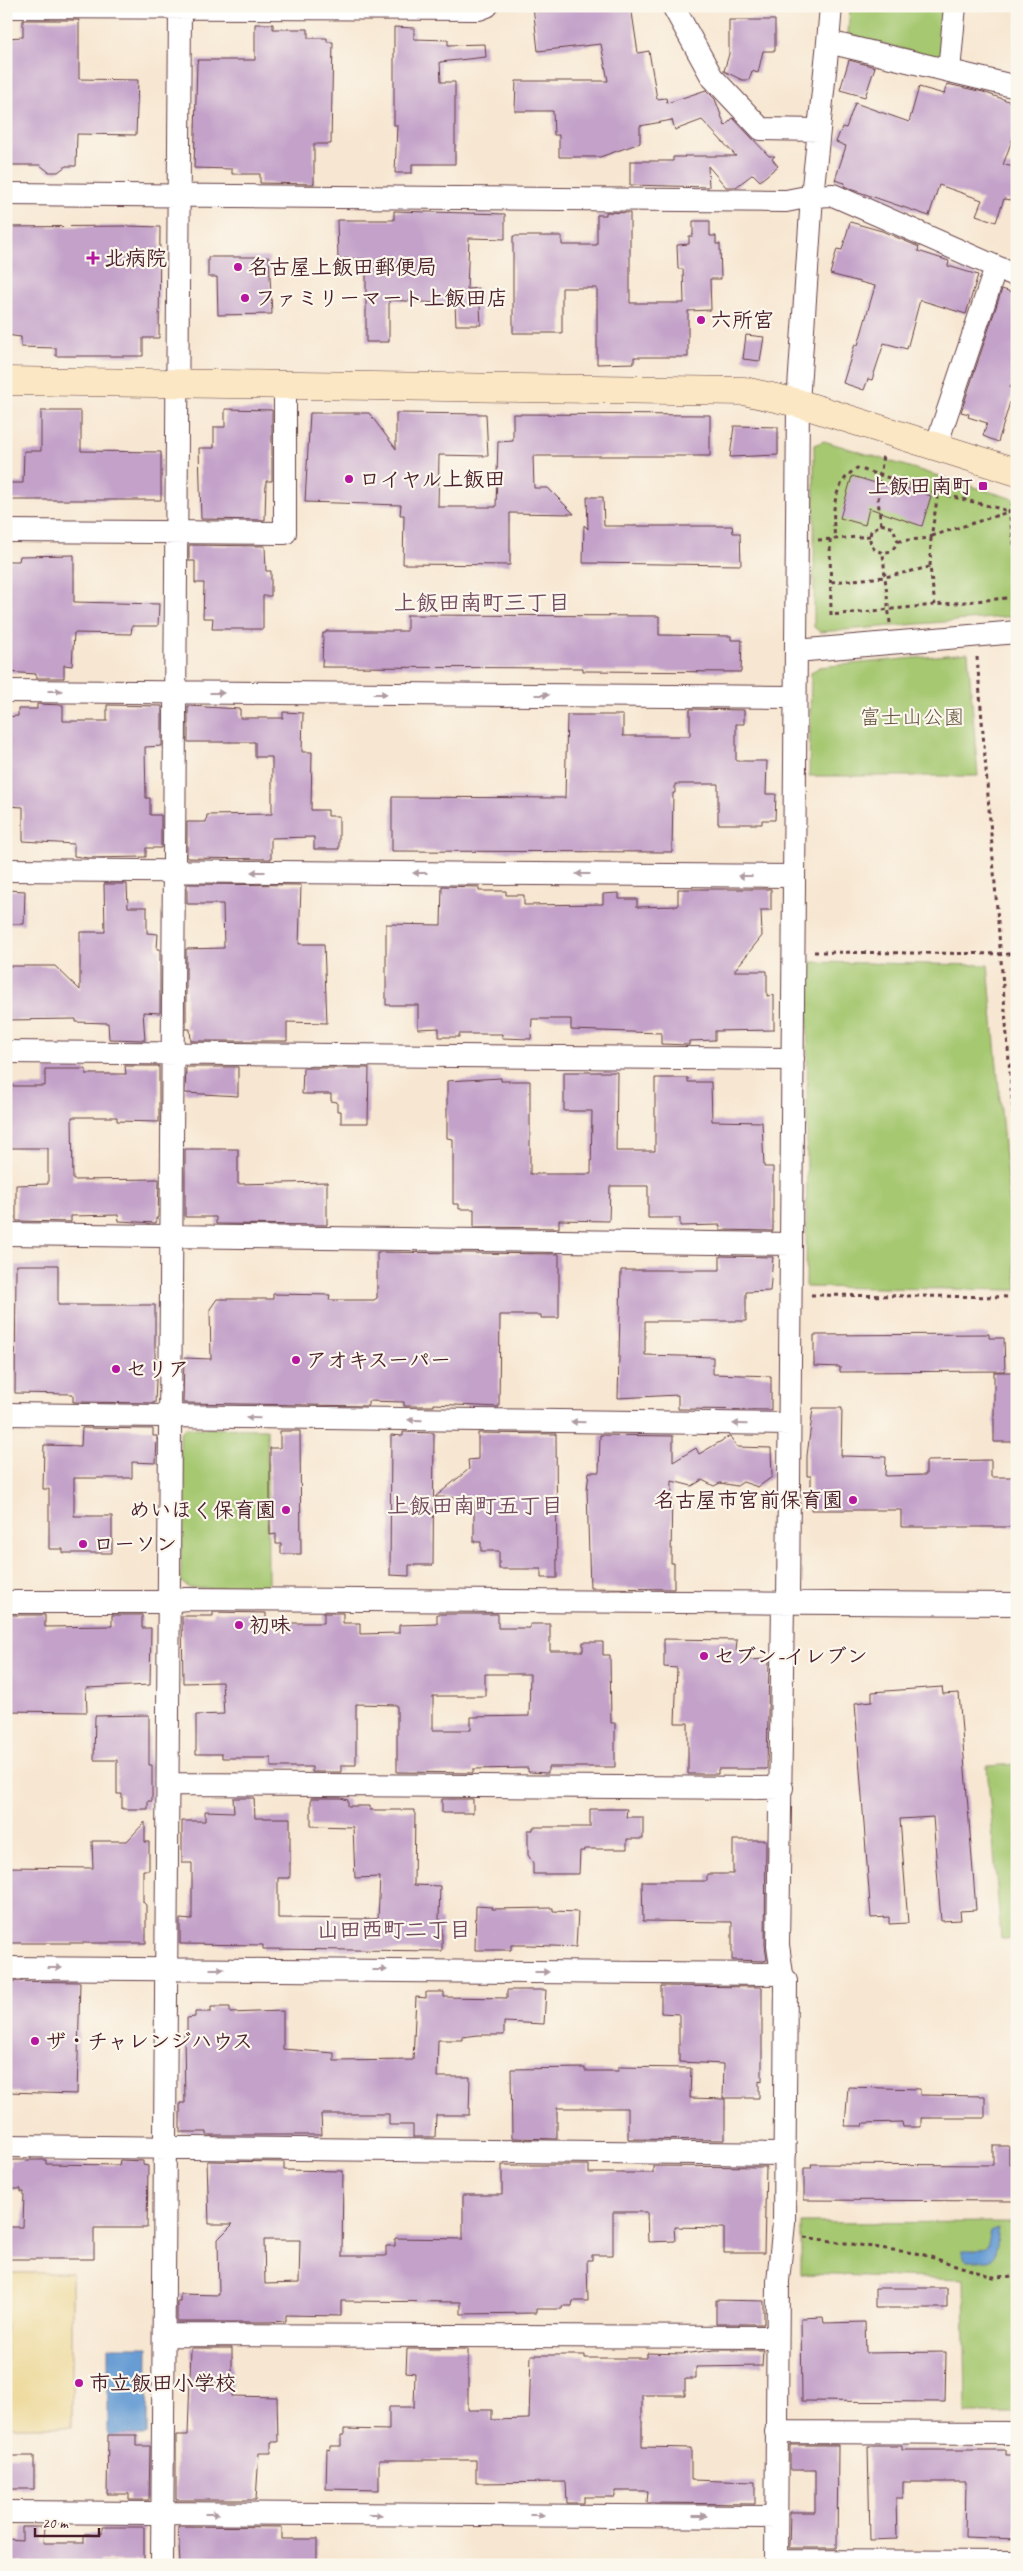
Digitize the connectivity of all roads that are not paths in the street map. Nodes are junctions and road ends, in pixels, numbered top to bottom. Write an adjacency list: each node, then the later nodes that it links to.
1 (487, 6): 6 (street)
2 (673, 6): 10 (street)
3 (831, 6): 7 (street)
4 (955, 6): 8 (street)
5 (6, 7): 6 (street)
6 (180, 7): 12 (street)
7 (828, 42): 8 (street); 10 (street)
8 (949, 70): 9 (street)
9 (1017, 87)
10 (819, 130): 13 (street)
11 (6, 194): 12 (street)
12 (178, 195): 13 (street); 17 (street)
13 (812, 196): 14 (street); 19 (street)
14 (996, 267): 15 (street); 20 (street)
15 (1017, 276)
16 (6, 381): 17 (street)
17 (177, 382): 18 (street); 23 (street)
18 (285, 384): 19 (street); 23 (street)
19 (798, 403): 20 (street); 25 (street)
20 (936, 446): 21 (street)
21 (1017, 472)
22 (6, 531): 23 (street)
23 (176, 533): 27 (street)
24 (1017, 632): 25 (street)
25 (796, 651): 28 (street)
26 (6, 691): 27 (street, one-way to 27)
27 (175, 692): 28 (street, one-way to 28); 30 (street)
28 (795, 697): 31 (street)
29 (6, 870): 30 (street)
30 (175, 872): 31 (street, one-way to 30); 33 (street)
31 (794, 876): 34 (street)
32 (6, 1052): 33 (street)
33 (173, 1052): 34 (street); 36 (street)
34 (793, 1059): 37 (street)
35 (6, 1234): 36 (street)
36 (172, 1237): 37 (street); 39 (street)
37 (791, 1244): 40 (street)
38 (6, 1414): 39 (street)
39 (171, 1417): 40 (street, one-way to 39); 41 (street)
40 (789, 1424): 43 (street)
41 (170, 1601): 42 (street); 43 (street); 45 (street)
42 (6, 1602)
43 (786, 1603): 44 (street); 46 (street)
44 (1017, 1604)
45 (169, 1784): 46 (street); 48 (street)
46 (782, 1788): 49 (street)
47 (6, 1968): 48 (street, one-way to 48)
48 (167, 1968): 49 (street, one-way to 49); 51 (street)
49 (782, 1974): 52 (street)
50 (6, 2146): 51 (street)
51 (166, 2148): 52 (street); 53 (street)
52 (785, 2154): 54 (street)
53 (164, 2335): 54 (street); 58 (street)
54 (777, 2337): 55 (street)
55 (776, 2432): 56 (street); 59 (street)
56 (1017, 2433)
57 (6, 2512): 58 (street)
58 (162, 2514): 59 (street, one-way to 59); 62 (street)
59 (776, 2517): 61 (street)
60 (1017, 2562): 61 (street)
61 (776, 2563)
62 (162, 2565)

